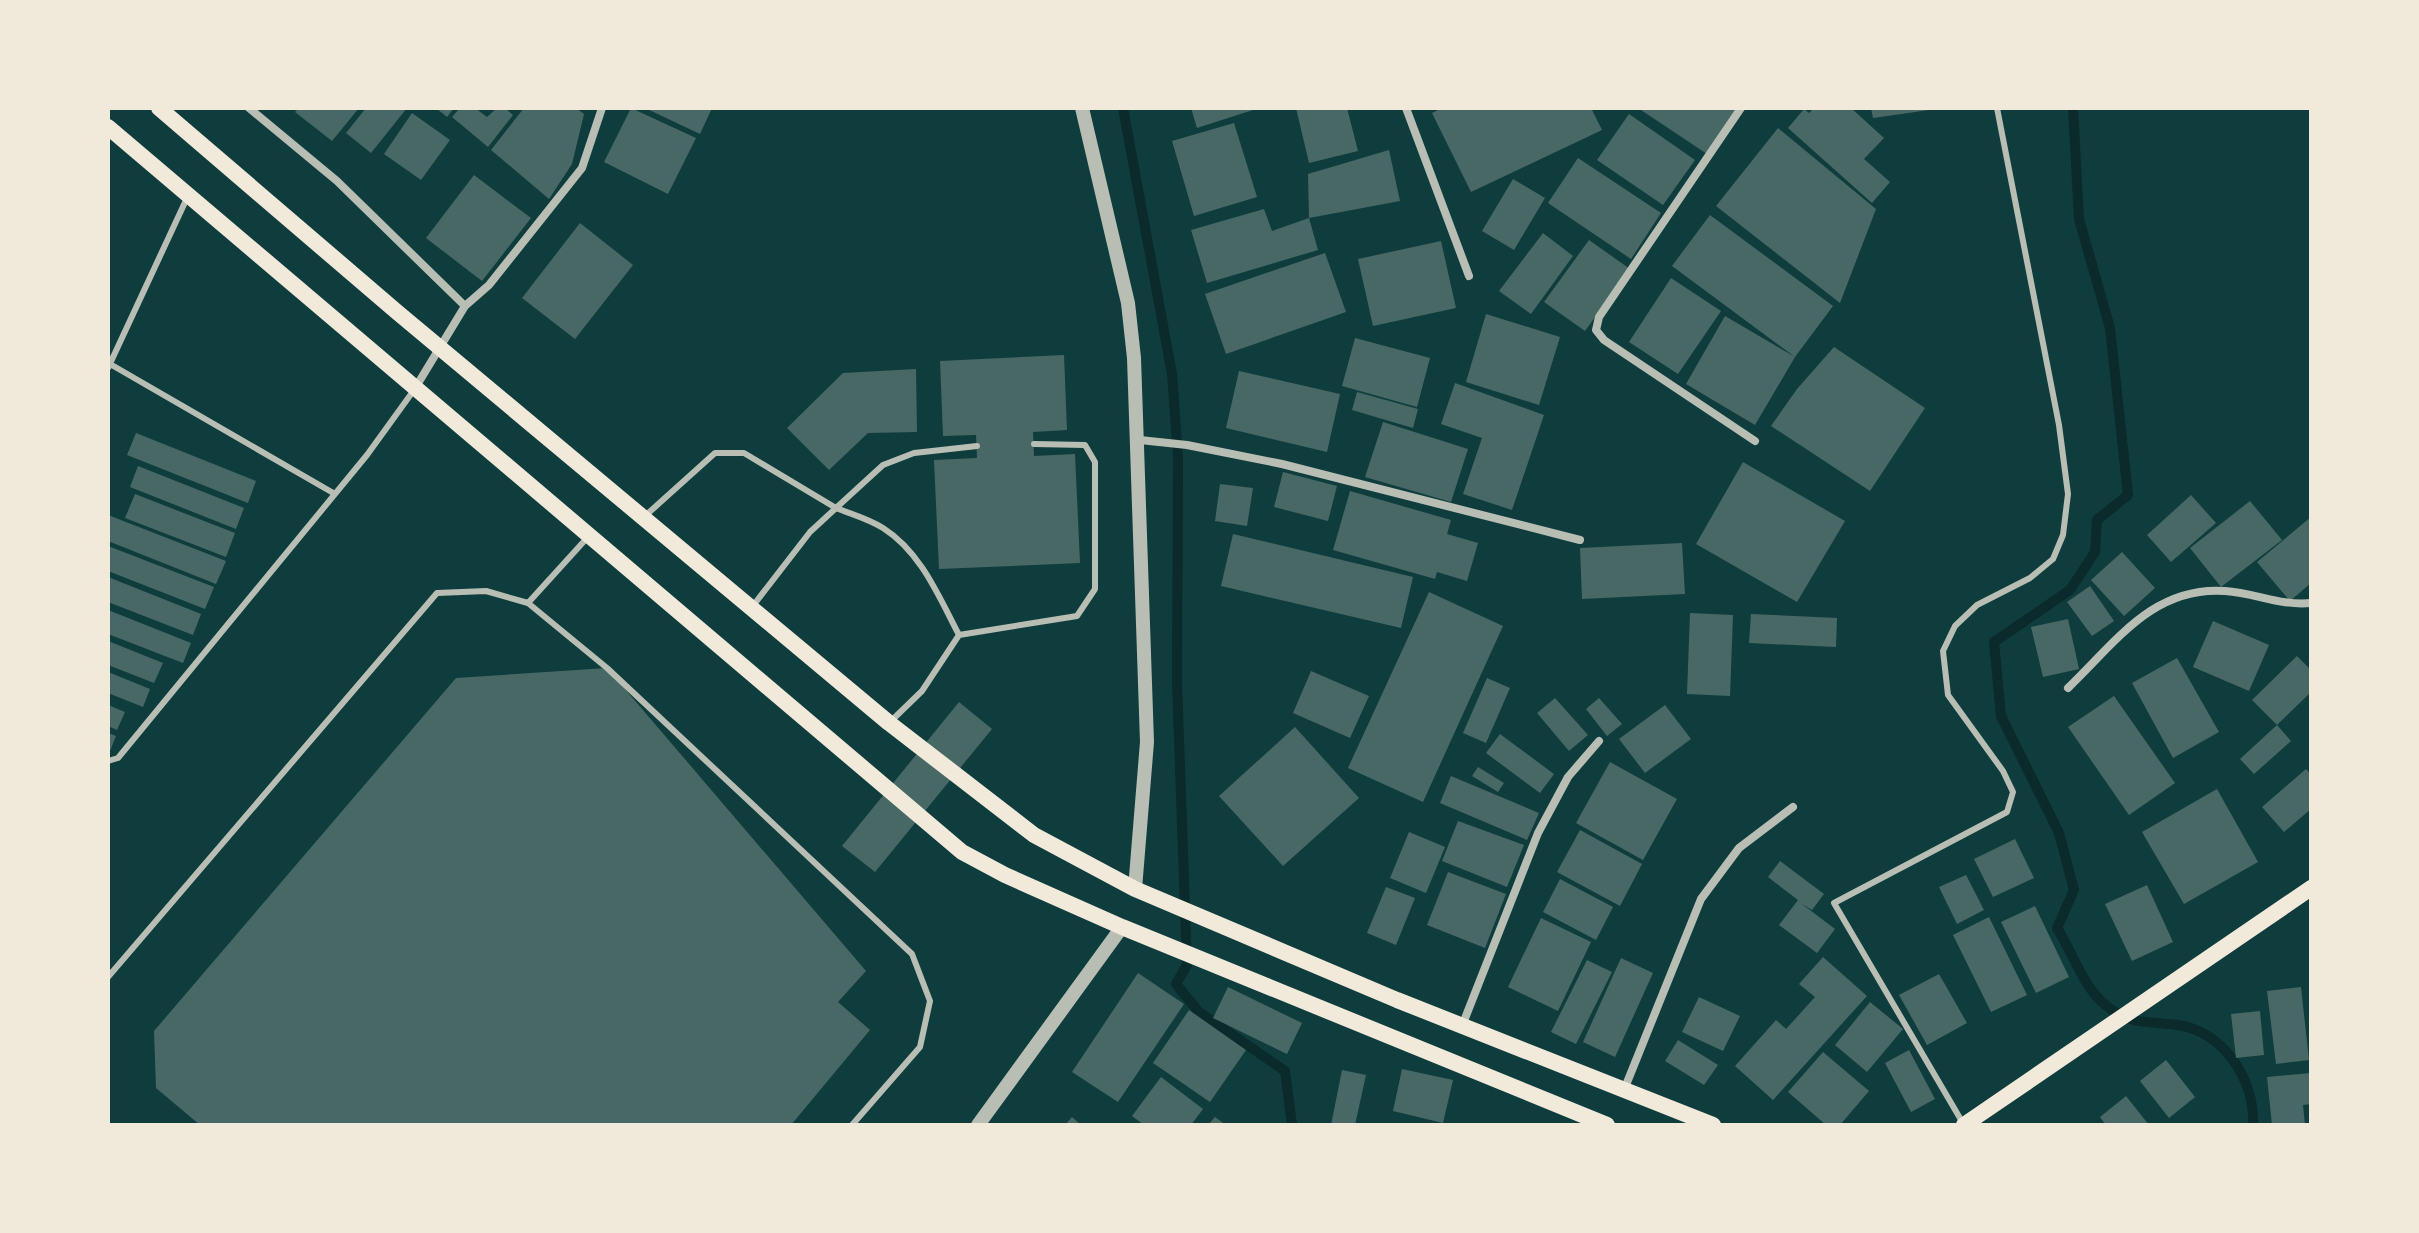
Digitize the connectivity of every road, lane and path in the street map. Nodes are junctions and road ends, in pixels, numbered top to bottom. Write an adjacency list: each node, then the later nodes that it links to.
1 (159, 108): 12 (main road)
2 (249, 108): 11 (street)
3 (602, 108): 11 (street)
4 (1082, 108): 15 (street)
5 (1406, 108): 10 (street)
6 (1741, 108): 16 (street)
7 (1997, 108): 43 (lane)
8 (108, 127): 9 (main road)
9 (188, 195): 13 (lane); 14 (main road)
10 (1469, 276)
11 (465, 306): 12 (street)
12 (439, 344): 14 (street); 21 (main road)
13 (109, 366): 19 (lane)
14 (414, 390): 19 (lane); 22 (main road)
15 (1146, 440): 23 (street); 34 (street)
16 (1755, 441)
17 (1034, 444): 27 (lane)
18 (977, 446): 20 (lane)
19 (335, 494): 31 (lane)
20 (836, 508): 21 (lane); 26 (lane); 27 (lane)
21 (645, 516): 26 (main road)
22 (588, 537): 24 (lane); 35 (main road)
23 (1580, 540)
24 (528, 603): 36 (lane); 39 (lane)
25 (2311, 603): 28 (street)
26 (752, 607): 29 (main road)
27 (959, 635): 29 (lane)
28 (2068, 688)
29 (889, 723): 34 (main road)
30 (1599, 741): 37 (street)
31 (108, 761)
32 (1793, 807): 38 (street)
33 (2311, 888): 43 (main road)
34 (1135, 889): 37 (main road)
35 (1122, 927): 40 (street); 41 (main road)
36 (108, 977)
37 (1462, 1026): 38 (main road)
38 (1624, 1090): 42 (main road)
39 (852, 1125)
40 (978, 1125)
41 (1607, 1125)
42 (1713, 1125)
43 (1964, 1125)

